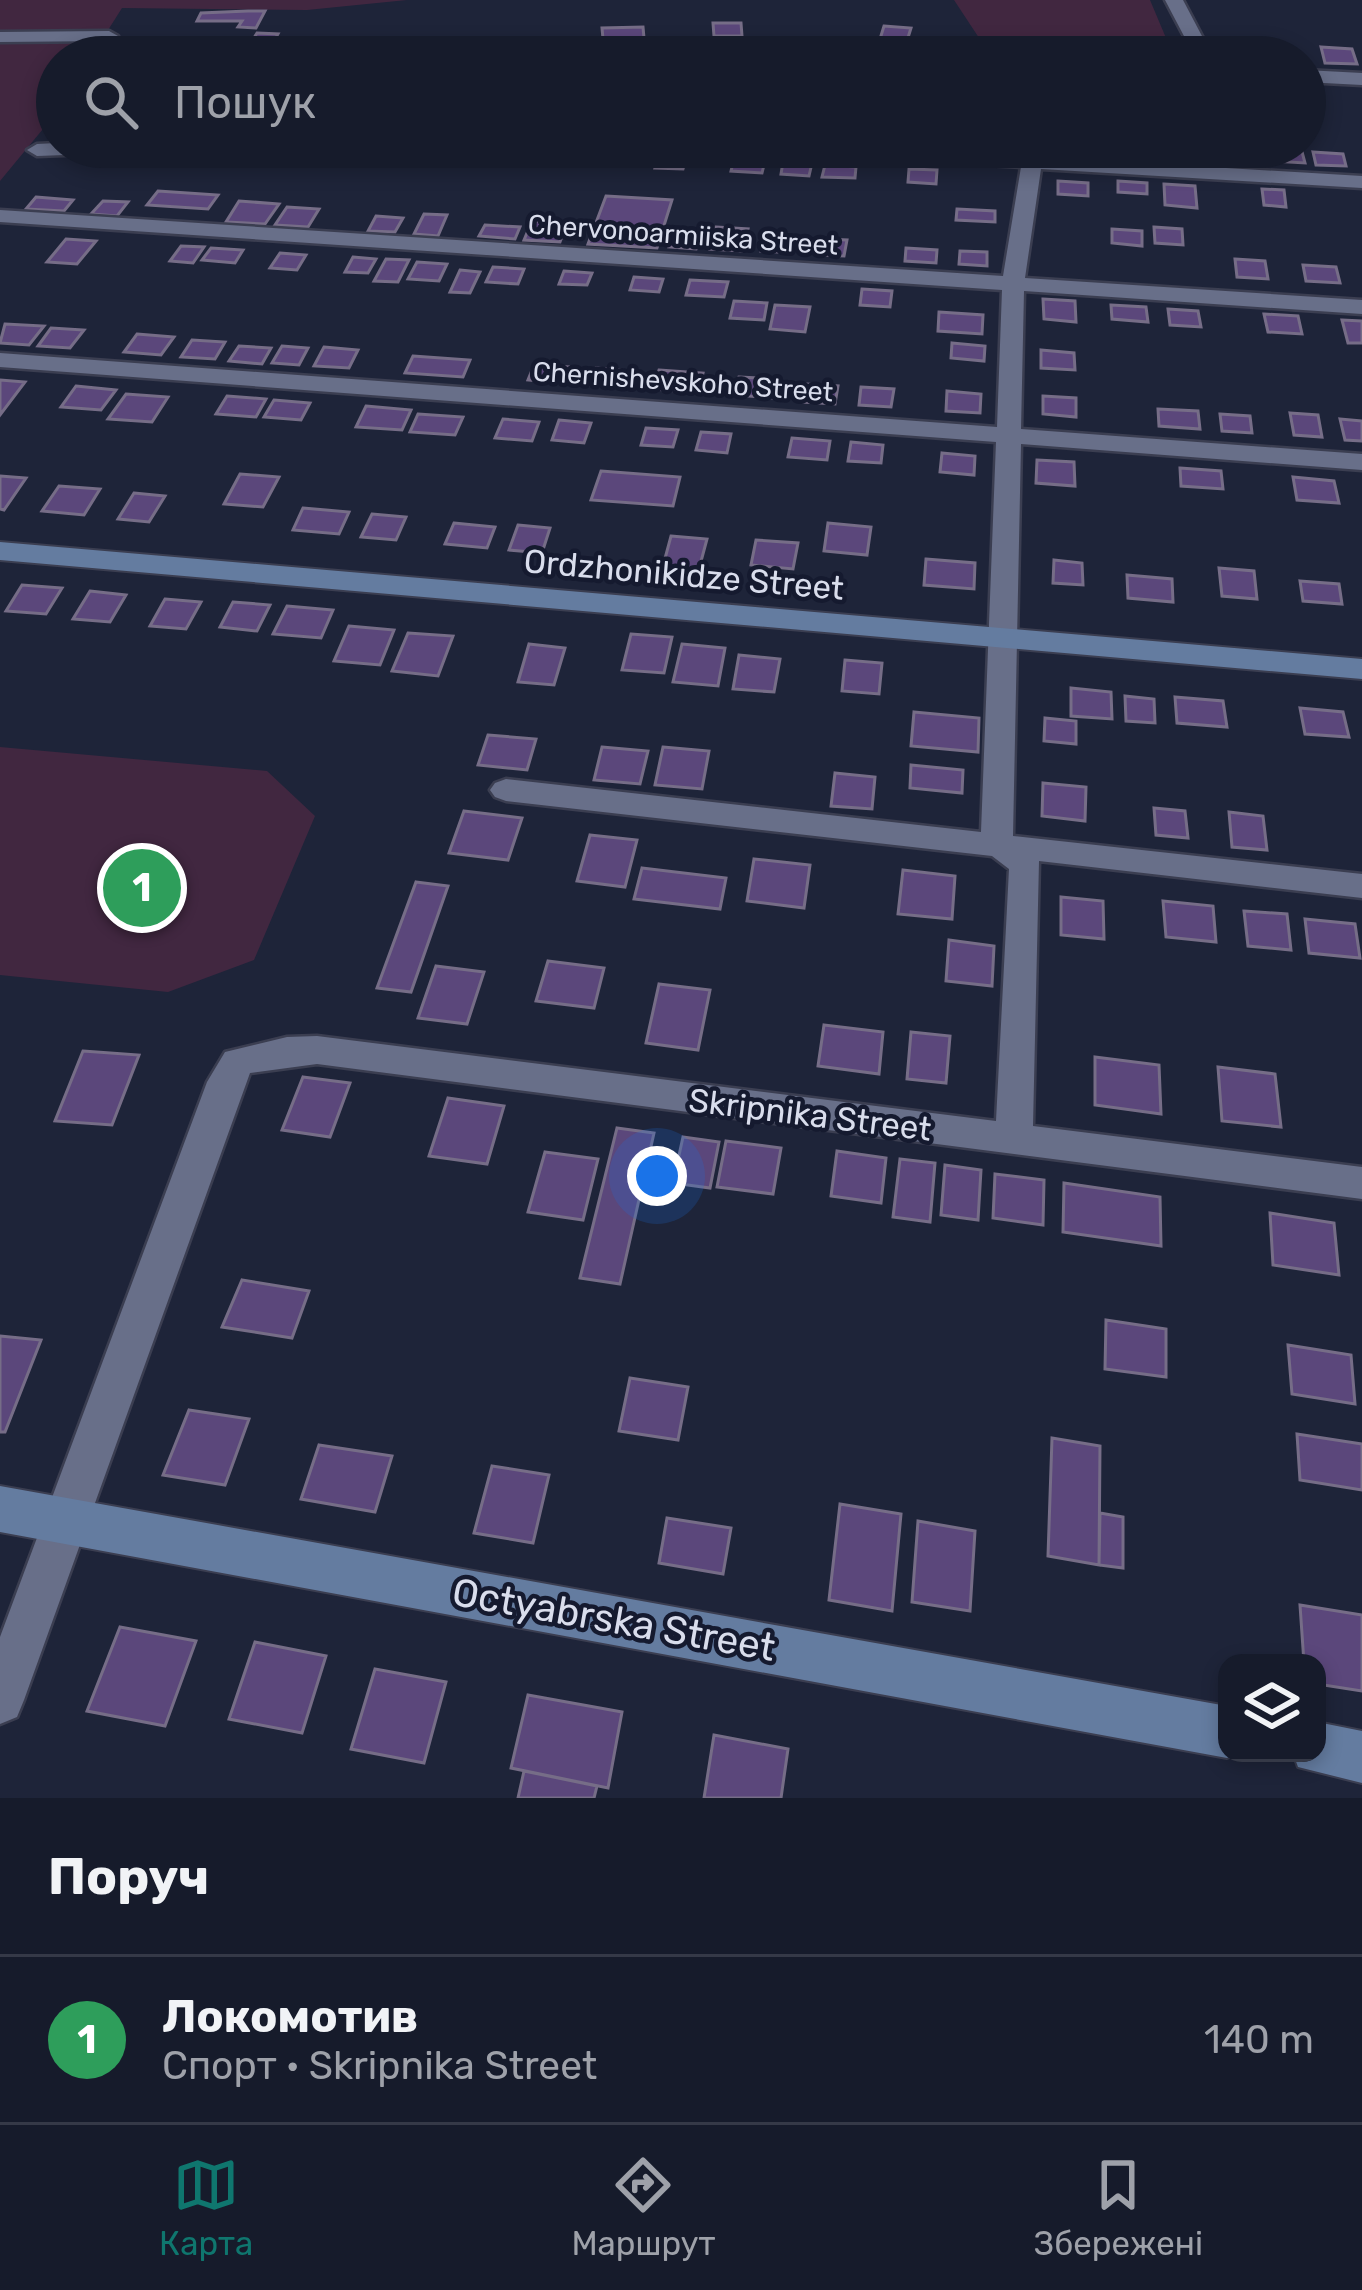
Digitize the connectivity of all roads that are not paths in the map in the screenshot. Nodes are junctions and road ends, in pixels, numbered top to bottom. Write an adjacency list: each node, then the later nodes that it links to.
1 (1174, 0): 2 (street)
2 (1193, 36)
3 (0, 37): 4 (street)
4 (36, 38)
5 (36, 44): 6 (street)
6 (0, 46)
7 (1326, 77): 8 (street)
8 (1362, 80)
9 (1031, 168): 13 (street)
10 (1198, 168): 11 (street)
11 (1362, 182)
12 (0, 216): 13 (street, Chervonoarmiiska Street)
13 (1013, 284): 14 (street, Chervonoarmiiska Street); 16 (street)
14 (1362, 308)
15 (0, 360): 16 (street, Chernishevskoho Street)
16 (1008, 436): 17 (street, Chernishevskoho Street); 19 (street)
17 (1362, 463)
18 (0, 551): 19 (main road, Ordzhonikidze Street)
19 (1002, 638): 20 (main road, Ordzhonikidze Street); 22 (street)
20 (1362, 669)
21 (506, 790): 22 (street)
22 (997, 843): 23 (street); 24 (street)
23 (1362, 886)
24 (1014, 1140): 25 (street, Skripnika Street); 27 (street, Skripnika Street)
25 (1362, 1184)
26 (0, 1509): 27 (main road, Octyabrska Street)
27 (65, 1518): 28 (street); 29 (main road, Octyabrska Street)
28 (0, 1700)
29 (1218, 1730)
30 (1326, 1750): 31 (main road)
31 (1362, 1757)

